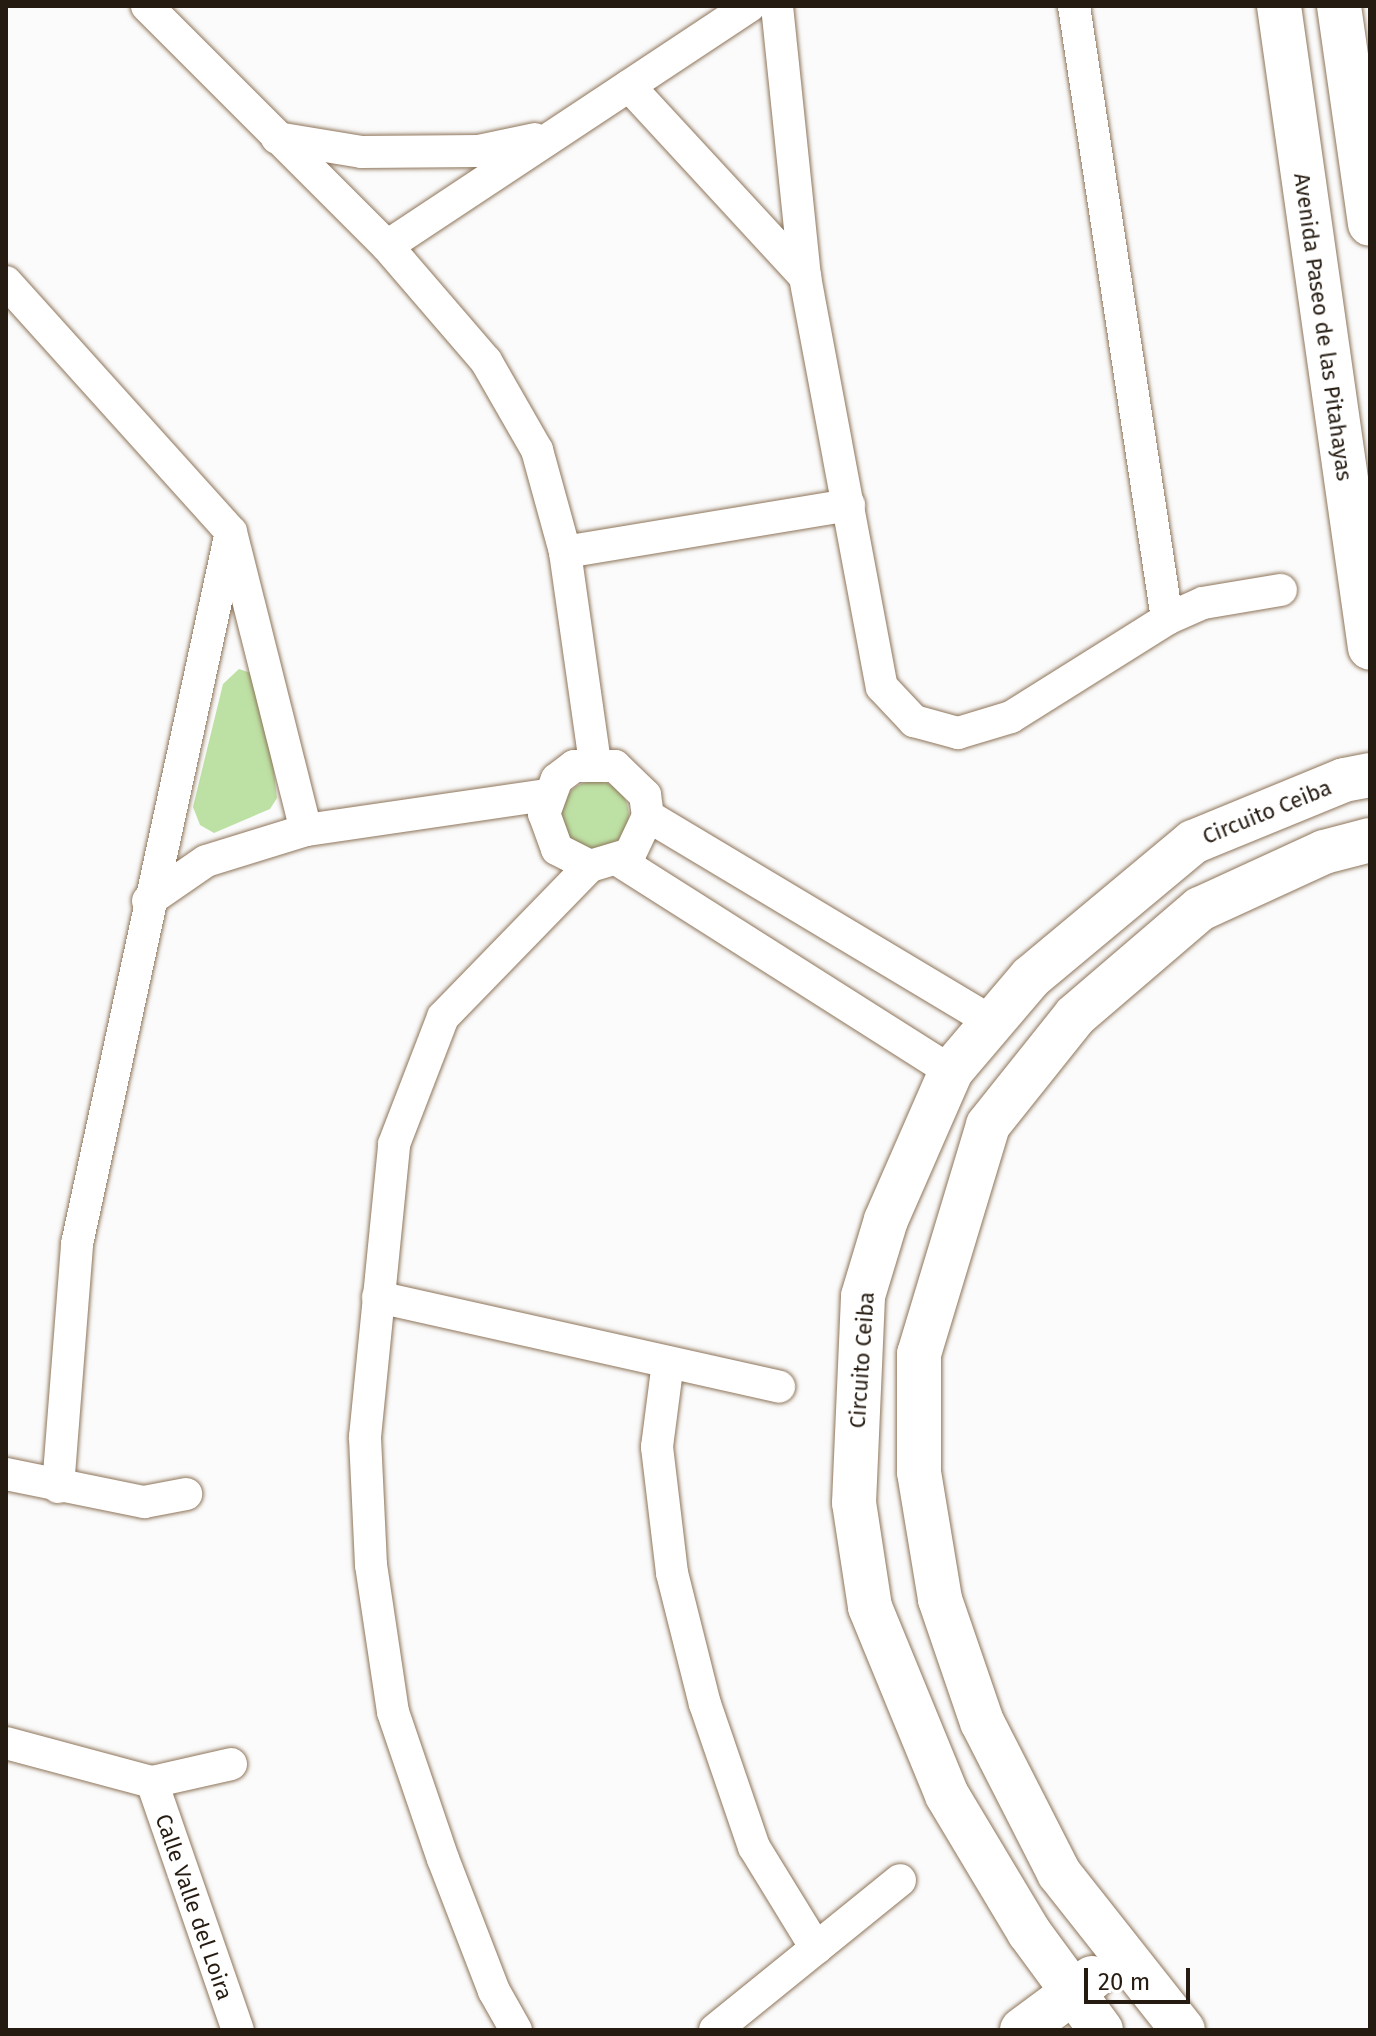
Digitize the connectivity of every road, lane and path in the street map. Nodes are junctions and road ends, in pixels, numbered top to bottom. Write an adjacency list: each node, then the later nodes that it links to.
1 (147, 6): 9 (street)
2 (749, 6): 7 (street)
3 (777, 6): 13 (street)
4 (1074, 6): 19 (street)
5 (1279, 6): 10 (street, Avenida Paseo de las Pitahayas)
6 (1339, 6): 11 (street)
7 (629, 86): 8 (street); 13 (street)
8 (554, 135): 9 (street); 12 (street)
9 (277, 138): 12 (street)
10 (1303, 195): 11 (street); 20 (street, Avenida Paseo de las Pitahayas)
11 (1367, 203)
12 (387, 246): 17 (street)
13 (805, 277): 15 (street)
14 (6, 282): 16 (street)
15 (849, 505): 17 (street); 19 (street)
16 (231, 532): 25 (street); 29 (street)
17 (565, 552): 21 (street)
18 (1281, 590): 19 (street)
19 (1167, 619)
20 (1370, 648)
21 (595, 762): 23 (street); 24 (street)
22 (1370, 775): 31 (street, Circuito Ceiba)
23 (547, 795): 25 (street); 27 (street)
24 (648, 816): 27 (street); 28 (street)
25 (306, 830): 29 (street)
26 (1370, 840): 37 (street)
27 (604, 863): 30 (street); 33 (street)
28 (772, 895): 30 (street); 31 (street)
29 (148, 901): 39 (street)
30 (745, 942): 32 (street)
31 (992, 1022): 32 (street, Circuito Ceiba)
32 (951, 1071): 36 (street, Circuito Ceiba)
33 (378, 1297): 34 (street); 50 (street)
34 (668, 1362): 35 (street); 45 (street)
35 (779, 1387)
36 (857, 1392): 37 (street); 47 (street, Circuito Ceiba)
37 (919, 1396): 46 (street)
38 (6, 1474): 39 (street)
39 (58, 1487): 40 (street)
40 (186, 1494)
41 (6, 1743): 43 (street)
42 (231, 1764): 43 (street)
43 (152, 1782): 49 (street, Calle Valle del Loira)
44 (900, 1880): 45 (street)
45 (816, 1948): 51 (street)
46 (1120, 1958): 47 (street); 48 (street)
47 (1070, 1993): 52 (street); 53 (street, Circuito Ceiba)
48 (1157, 2022)
49 (238, 2030)
50 (516, 2030)
51 (715, 2030)
52 (1022, 2030)
53 (1101, 2030)

